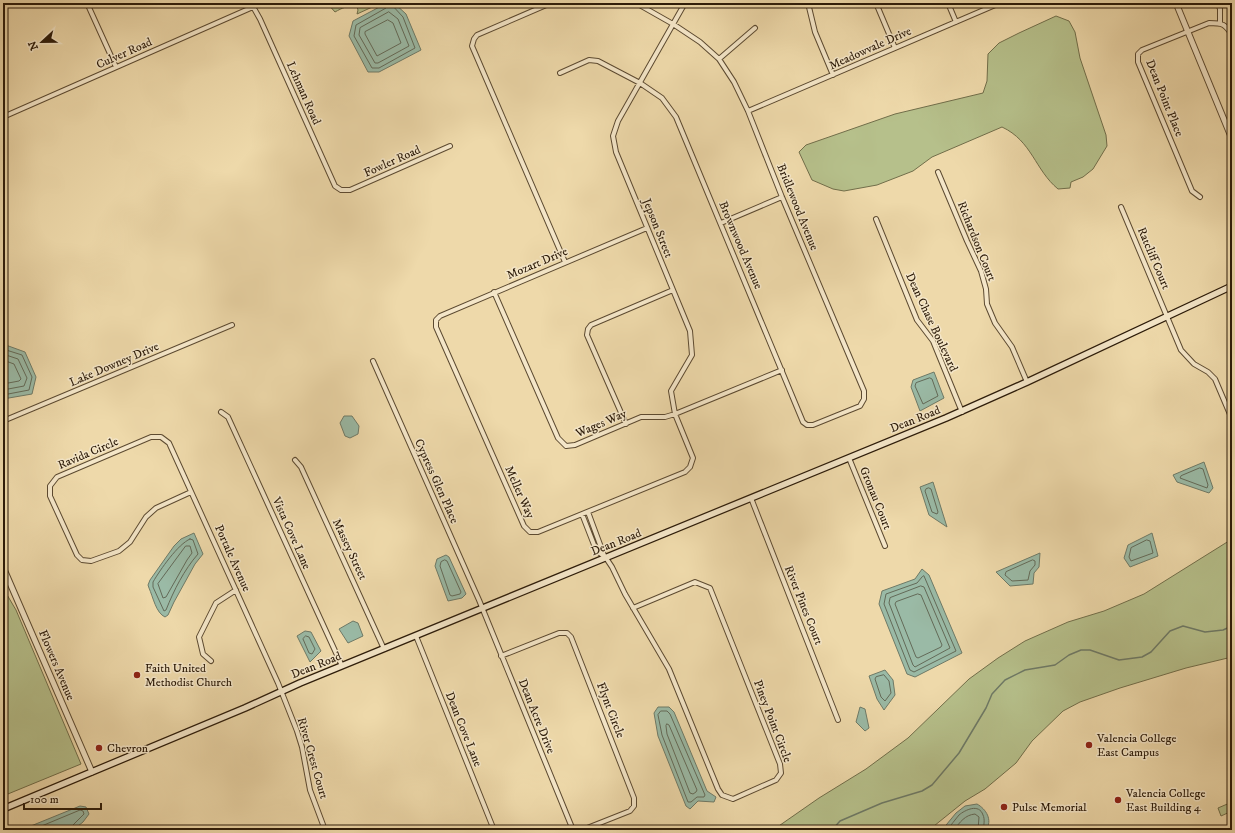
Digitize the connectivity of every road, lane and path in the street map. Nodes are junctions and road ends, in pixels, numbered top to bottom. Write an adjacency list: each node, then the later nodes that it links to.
1 (87, 3): 20 (street)
2 (552, 3): 36 (street)
3 (636, 3): 14 (street, Bridlewood Avenue)
4 (685, 3): 14 (street, Jepson Street)
5 (808, 3): 22 (street)
6 (876, 3): 18 (street)
7 (948, 3): 12 (street)
8 (1000, 3): 12 (street, Meadowvale Drive)
9 (1176, 3): 16 (street)
10 (1218, 3): 13 (street)
11 (252, 5): 20 (street, Culver Road); 29 (street, Lehman Road)
12 (956, 22): 18 (street, Meadowvale Drive)
13 (1220, 23): 16 (street); 17 (street)
14 (673, 24): 19 (street, Bridlewood Avenue); 23 (street, Jepson Street)
15 (755, 28): 19 (street)
16 (1188, 32): 26 (street); 31 (street, Dean Point Place)
17 (1232, 35)
18 (895, 48): 22 (street, Meadowvale Drive)
19 (719, 59): 24 (street, Bridlewood Avenue)
20 (116, 67): 25 (street, Culver Road)
21 (560, 73): 23 (street, Brownwood Avenue)
22 (833, 75): 24 (street, Meadowvale Drive)
23 (640, 83): 34 (street, Brownwood Avenue); 35 (street, Jepson Street)
24 (748, 111): 30 (street, Bridlewood Avenue)
25 (3, 117)
26 (1232, 139)
27 (450, 146): 29 (street, Fowler Road)
28 (938, 172): 45 (street, Richardson Court)
29 (341, 190)
30 (782, 196): 34 (street); 52 (street, Bridlewood Avenue)
31 (1200, 197)
32 (1122, 207): 40 (street, Ratcliff Court)
33 (876, 219): 47 (street, Dean Chase Boulevard)
34 (721, 223): 44 (street, Brownwood Avenue)
35 (647, 228): 36 (street, Mozart Drive); 38 (street, Jepson Street)
36 (565, 262): 39 (street, Mozart Drive)
37 (1232, 286): 40 (main road, Dean Road)
38 (673, 290): 48 (street, Jepson Street); 51 (street)
39 (494, 292): 41 (street, Mozart Drive); 51 (street, Wages Way)
40 (1167, 317): 45 (main road, Dean Road); 49 (street, Ratcliff Court)
41 (436, 320): 60 (street, Meller Way)
42 (232, 325): 50 (street, Lake Downey Drive)
43 (373, 361): 66 (street, Cypress Glen Place)
44 (782, 370): 48 (street, Wages Way); 52 (street, Brownwood Avenue)
45 (1027, 382): 47 (main road, Dean Road)
46 (220, 412): 71 (street, Vista Cove Lane)
47 (962, 412): 54 (main road, Dean Road)
48 (675, 414): 51 (street, Wages Way); 56 (street, Jepson Street)
49 (1232, 419)
50 (3, 421)
51 (626, 424)
52 (807, 425)
53 (162, 437): 57 (street, Portale Avenue); 57 (street, Ravida Circle)
54 (849, 458): 58 (main road, Dean Road); 61 (street, Gronau Court)
55 (295, 460): 68 (street, Massey Street)
56 (690, 467): 59 (street, Meller Way)
57 (191, 492): 64 (street, Portale Avenue)
58 (751, 498): 62 (main road, Dean Road); 73 (street, River Pines Court)
59 (588, 512): 60 (street, Meller Way); 62 (street)
60 (582, 514): 62 (street)
61 (885, 546)
62 (606, 558): 65 (street, Piney Point Circle); 66 (main road, Dean Road)
63 (3, 566): 74 (street, Flowers Avenue)
64 (236, 590): 70 (street); 72 (street, Portale Avenue)
65 (633, 608): 65 (street, Piney Point Circle)
66 (482, 609): 67 (main road, Dean Road); 69 (street, Dean Acre Drive)
67 (416, 636): 68 (main road, Dean Road); 77 (street, Dean Cove Lane)
68 (384, 649): 71 (main road, Dean Road)
69 (501, 656): 78 (street, Dean Acre Drive); 79 (street, Flynt Circle)
70 (211, 662)
71 (342, 666): 72 (main road, Dean Road)
72 (281, 692): 74 (main road, Dean Road); 76 (street, River Crest Court)
73 (838, 720)
74 (92, 772): 75 (main road, Dean Road)
75 (3, 809)
76 (326, 830)
77 (494, 830)
78 (573, 830)
79 (582, 830)

